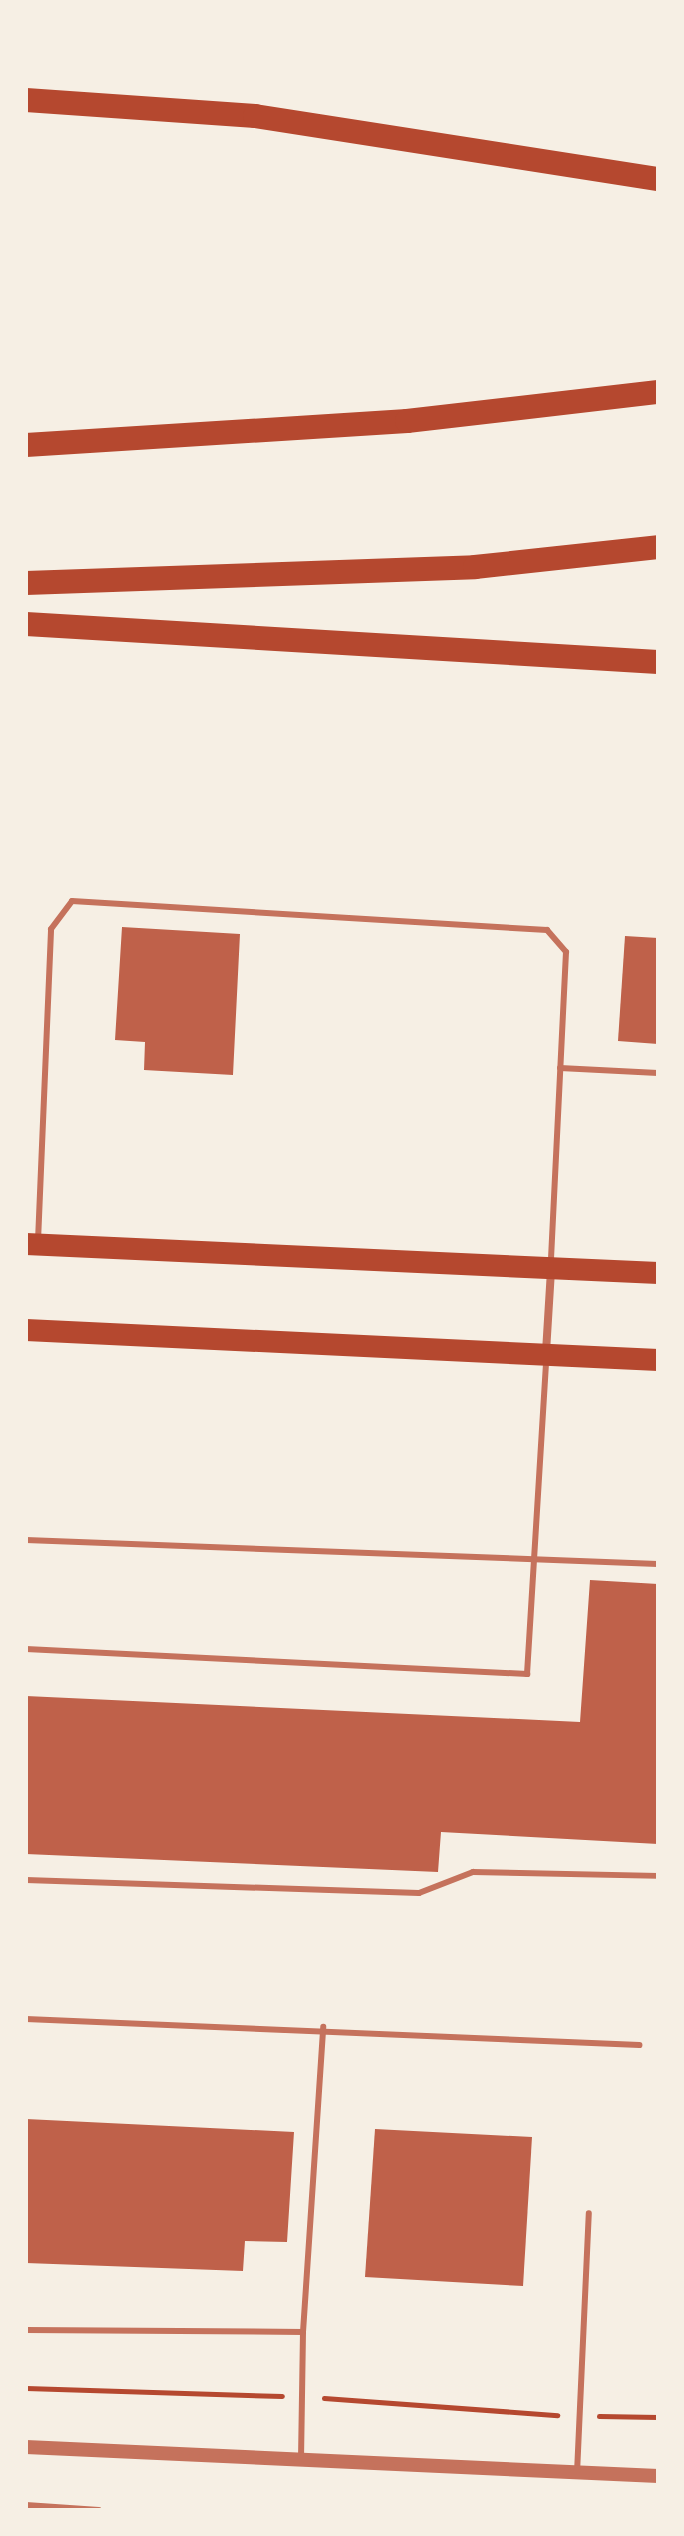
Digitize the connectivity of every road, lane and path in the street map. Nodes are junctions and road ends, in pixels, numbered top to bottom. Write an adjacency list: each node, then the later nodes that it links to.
1 (26, 100): 2 (highway)
2 (658, 179)
3 (658, 392): 4 (highway)
4 (26, 445)
5 (658, 547): 6 (highway)
6 (26, 583)
7 (26, 624): 8 (highway)
8 (658, 662)
9 (560, 1068): 10 (lane); 11 (lane); 12 (lane)
10 (658, 1073)
11 (32, 1244): 12 (highway)
12 (551, 1268): 13 (highway); 15 (street)
13 (658, 1273)
14 (26, 1330): 15 (highway)
15 (546, 1353): 16 (highway); 18 (lane)
16 (658, 1360)
17 (26, 1540): 18 (lane)
18 (534, 1562): 19 (lane); 20 (lane)
19 (658, 1564)
20 (26, 1649)
21 (658, 1876): 22 (lane)
22 (26, 1880)
23 (26, 2019): 24 (lane)
24 (323, 2027): 25 (lane); 28 (lane)
25 (639, 2045)
26 (589, 2213): 31 (lane)
27 (26, 2330): 28 (lane)
28 (303, 2332): 30 (lane)
29 (26, 2388): 30 (path)
30 (301, 2397): 31 (path); 34 (lane)
31 (580, 2415): 32 (path); 35 (lane)
32 (658, 2417)
33 (26, 2447): 34 (street)
34 (301, 2460): 35 (street)
35 (577, 2473): 36 (street)
36 (658, 2476)
37 (26, 2505): 38 (lane)
38 (99, 2510)

